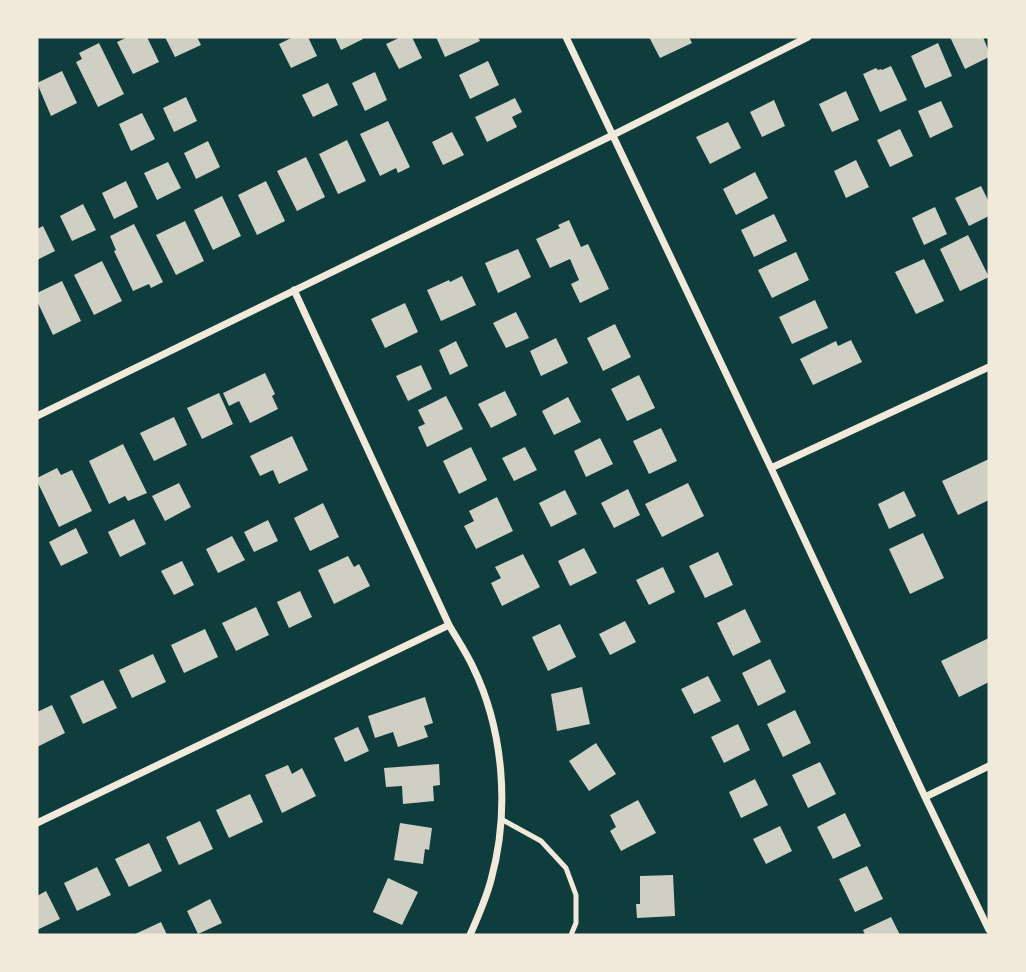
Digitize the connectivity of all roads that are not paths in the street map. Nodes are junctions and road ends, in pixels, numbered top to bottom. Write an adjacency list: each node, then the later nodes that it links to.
1 (566, 37): 3 (street)
2 (808, 37): 3 (street)
3 (613, 135): 4 (street); 7 (street)
4 (294, 290): 6 (street); 8 (street)
5 (989, 367): 7 (street)
6 (37, 416)
7 (771, 468): 10 (street)
8 (449, 625): 11 (street); 12 (street)
9 (989, 765): 10 (street)
10 (925, 797): 13 (street)
11 (501, 819): 14 (street); 15 (lane)
12 (37, 823)
13 (989, 930)
14 (470, 935)
15 (571, 935)

